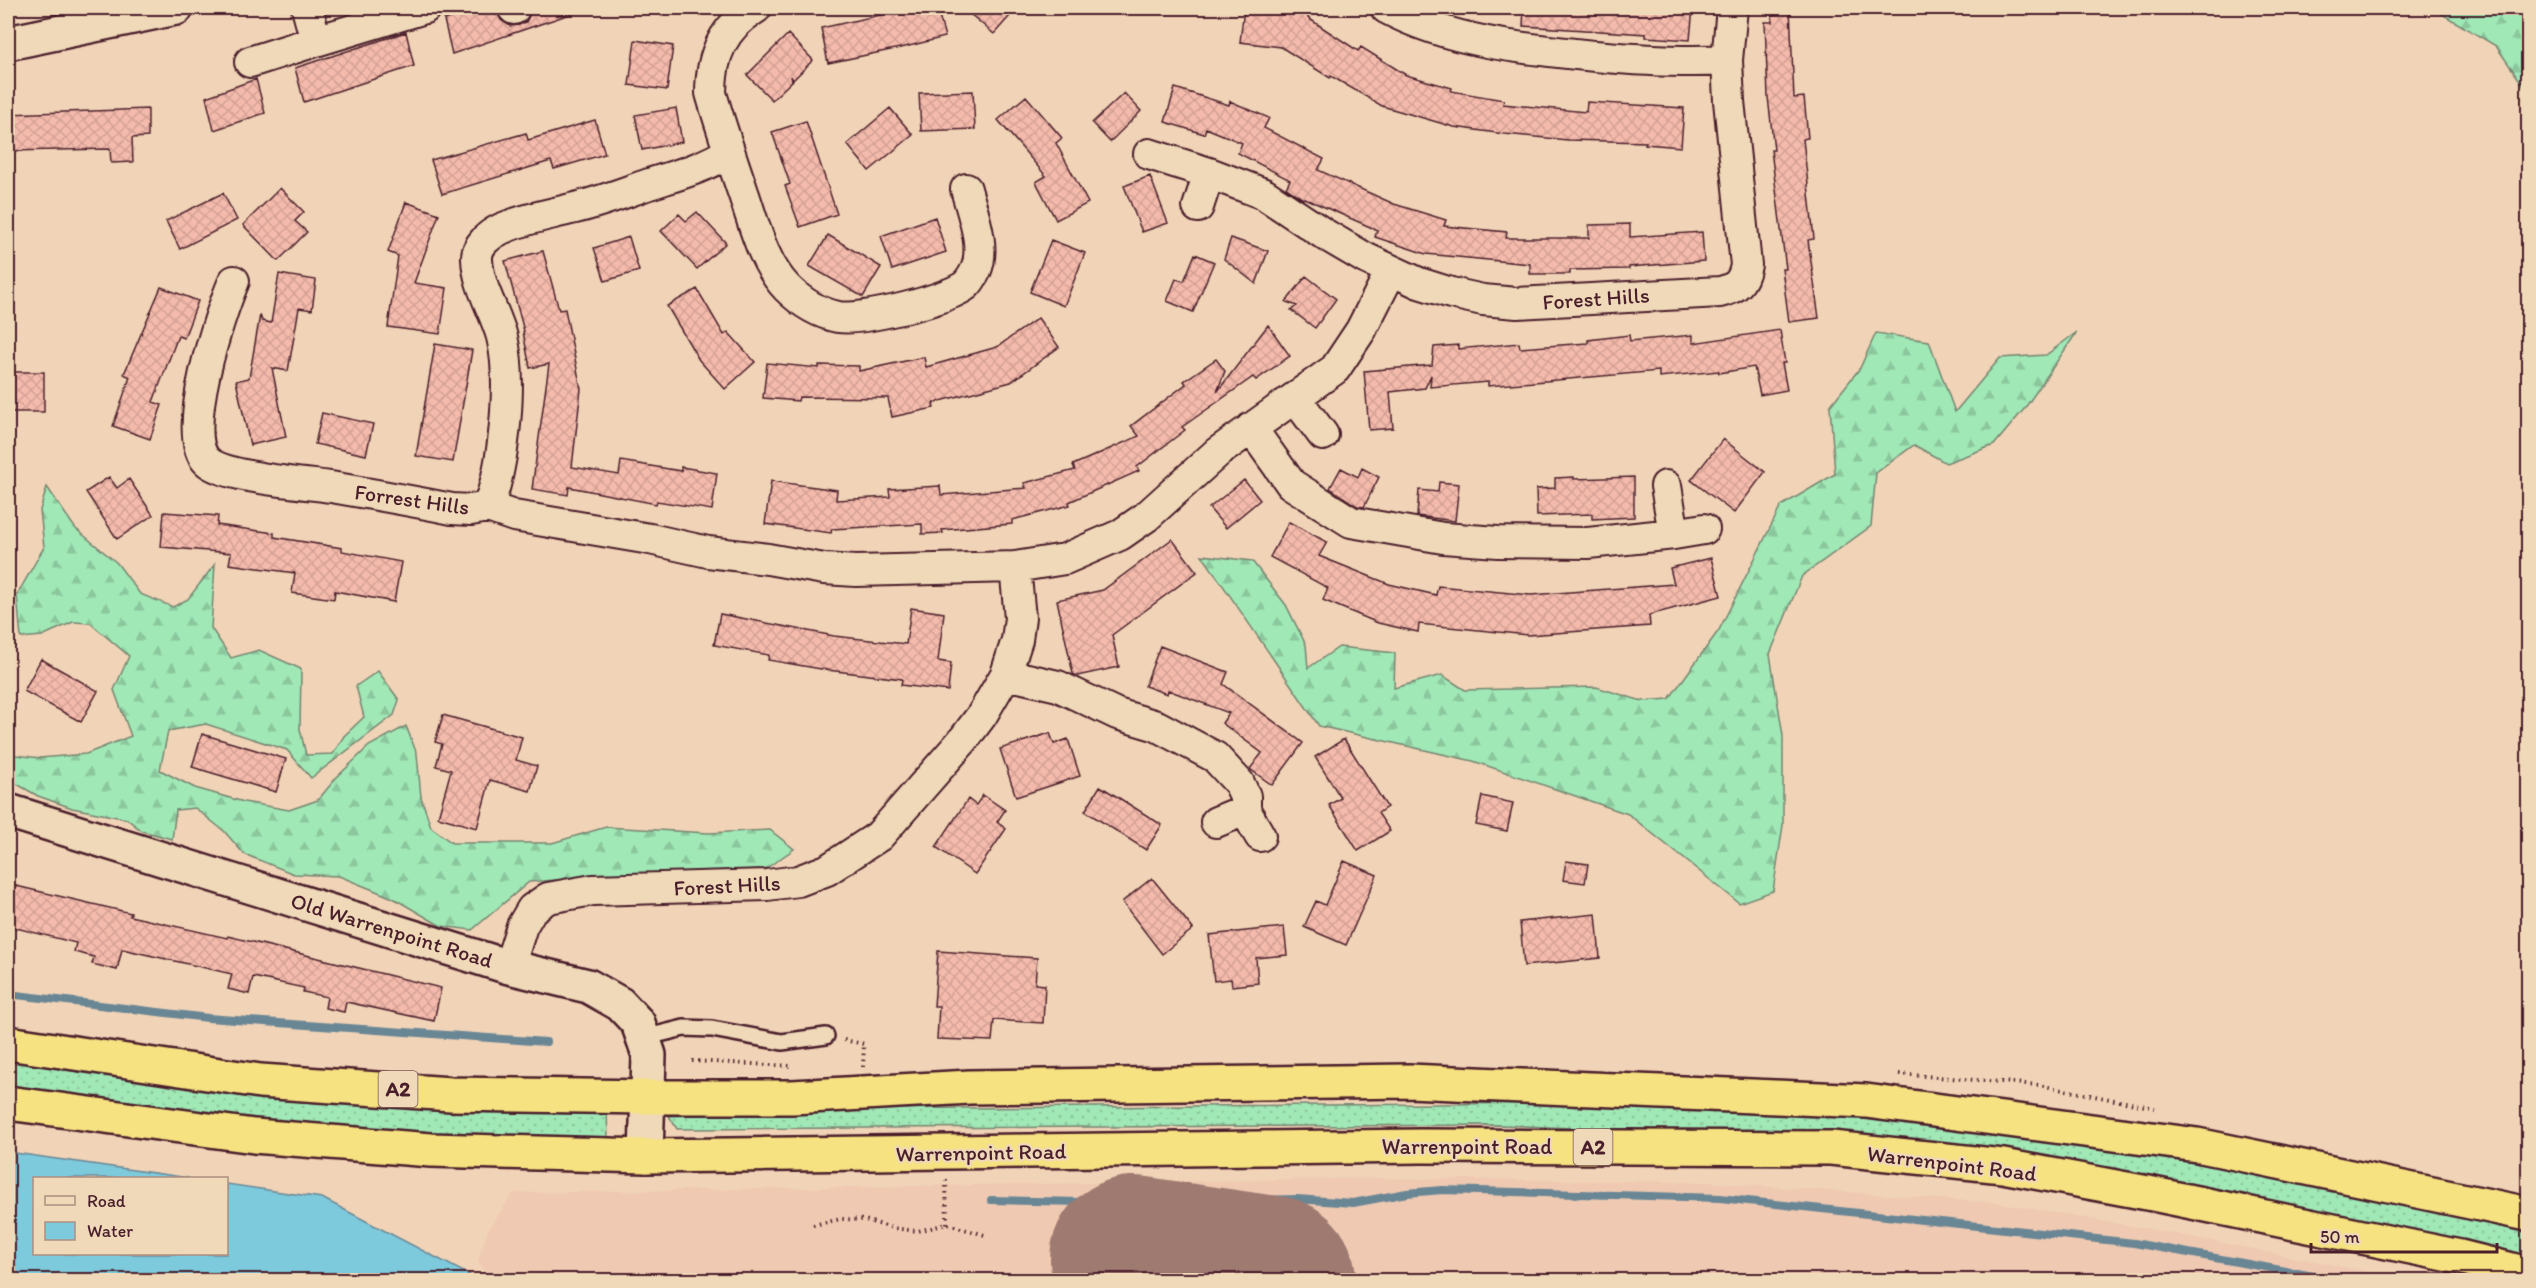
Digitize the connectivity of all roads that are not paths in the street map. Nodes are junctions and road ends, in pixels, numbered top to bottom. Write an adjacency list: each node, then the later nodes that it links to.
1 (176, 8): 8 (street)
2 (307, 8): 7 (street)
3 (425, 8): 7 (street)
4 (756, 8): 11 (street)
5 (1386, 8): 9 (street)
6 (1732, 8): 9 (street, Forest Hills)
7 (316, 41): 10 (street)
8 (8, 43)
9 (1727, 60): 16 (street, Forest Hills)
10 (250, 62)
11 (729, 152): 14 (street); 22 (street, Forrest Hills)
12 (1149, 154): 13 (street)
13 (1209, 173): 15 (street); 16 (street)
14 (966, 189)
15 (1198, 207)
16 (1390, 271): 18 (street)
17 (234, 281): 22 (street, Forrest Hills)
18 (1296, 399): 19 (street); 20 (street)
19 (1251, 428): 24 (street); 25 (street)
20 (1323, 435)
21 (1666, 486): 24 (street)
22 (488, 507): 25 (street)
23 (1704, 529): 24 (street)
24 (1674, 534)
25 (1015, 567): 26 (street, Forest Hills)
26 (1006, 674): 27 (street); 31 (street, Forest Hills)
27 (1245, 810): 29 (street); 30 (street)
28 (8, 811): 31 (street, Old Warrenpoint Road)
29 (1216, 822)
30 (1260, 836)
31 (509, 967): 33 (street, Old Warrenpoint Road)
32 (826, 1036): 33 (lane)
33 (643, 1038): 35 (street, Old Warrenpoint Road)
34 (8, 1043): 35 (highway, A2)
35 (648, 1097): 37 (street, Old Warrenpoint Road); 38 (highway, A2)
36 (8, 1103): 37 (highway, A2)
37 (646, 1156): 39 (highway, Warrenpoint Road / A2)
38 (2529, 1214)
39 (2529, 1274)

